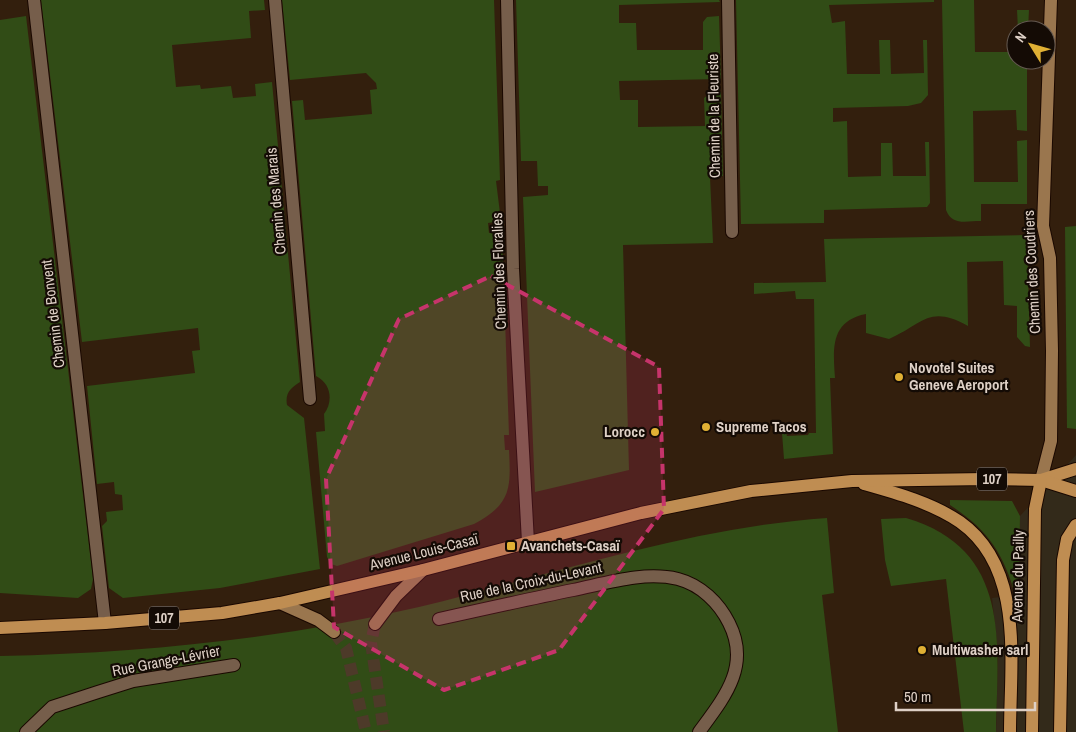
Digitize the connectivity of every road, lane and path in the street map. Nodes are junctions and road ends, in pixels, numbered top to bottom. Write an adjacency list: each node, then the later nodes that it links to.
1 (34, 0): 18 (street, Chemin de Bonvent)
2 (275, 0): 7 (street, Chemin des Marais)
3 (507, 0): 14 (street, Chemin des Floralies)
4 (728, 0): 6 (street, Chemin de la Fleuriste)
5 (1051, 0): 9 (street, Chemin des Coudriers)
6 (732, 232)
7 (310, 399)
8 (1076, 469): 9 (main road, Avenue Louis-Casaï / 107)
9 (1041, 480): 10 (main road, Avenue Louis-Casaï / 107); 11 (main road, Avenue Louis-Casaï / 107); 26 (main road, Avenue du Pailly)
10 (852, 481): 13 (main road, Avenue Louis-Casaï); 14 (main road, Avenue Louis-Casaï / 107)
11 (1076, 491)
12 (1076, 525): 27 (main road)
13 (972, 532): 25 (main road, Avenue du Pailly)
14 (528, 542): 15 (main road, Avenue Louis-Casaï / 107)
15 (423, 570): 16 (main road, Avenue Louis-Casaï / 107); 19 (street)
16 (280, 603): 18 (main road, Avenue Louis-Casaï / 107); 21 (street)
17 (439, 619): 24 (street, Rue de la Croix-du-Levant)
18 (105, 624): 20 (main road, Avenue Louis-Casaï / 107)
19 (374, 624)
20 (0, 628)
21 (334, 632)
22 (234, 665): 23 (street, Rue Grange-Lévrier)
23 (26, 732)
24 (699, 732)
25 (1010, 732)
26 (1032, 732)
27 (1060, 732)

